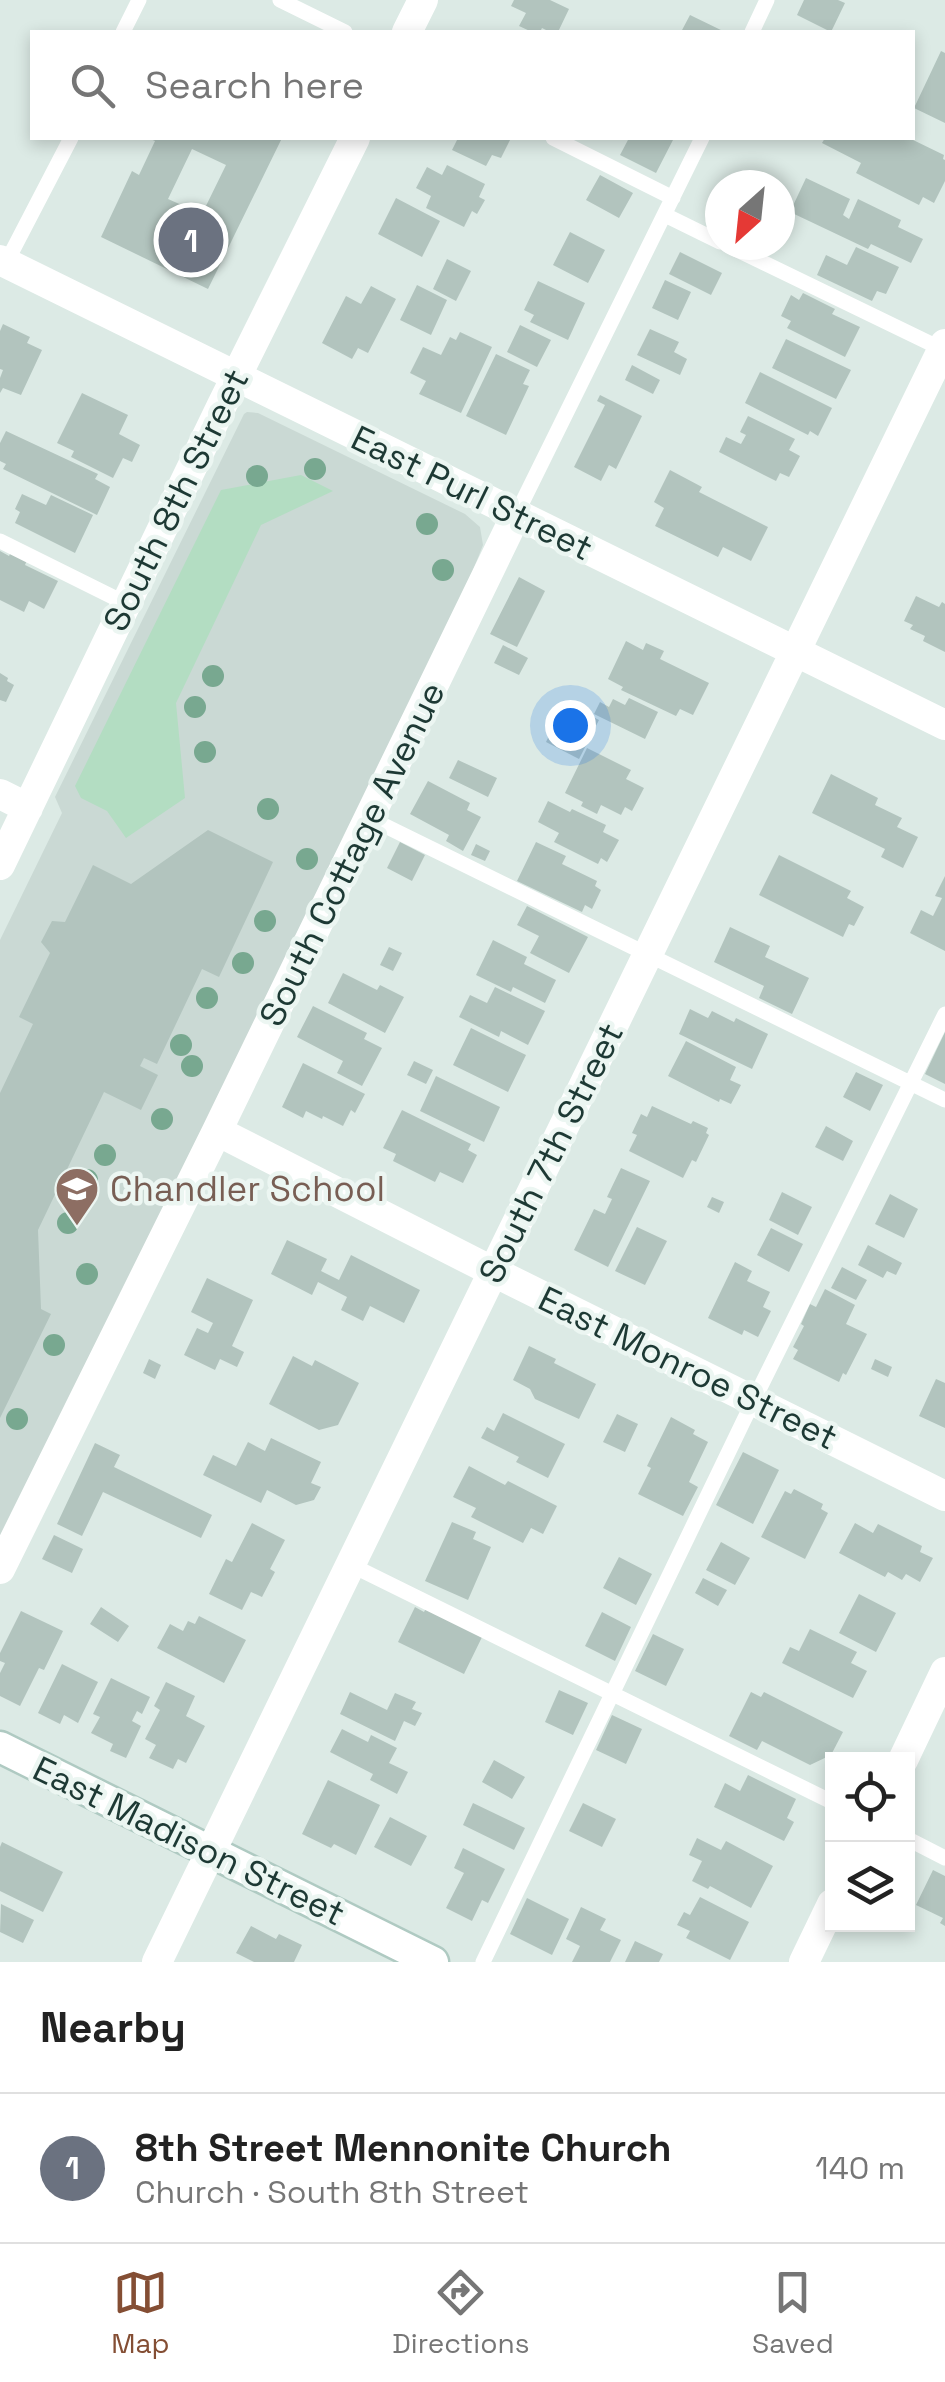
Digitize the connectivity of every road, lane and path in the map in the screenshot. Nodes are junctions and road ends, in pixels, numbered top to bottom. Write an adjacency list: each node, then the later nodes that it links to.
1 (139, 0): 5 (lane)
2 (280, 0): 6 (lane)
3 (423, 0): 7 (street)
4 (767, 0): 8 (lane)
5 (124, 30)
6 (341, 30)
7 (408, 30)
8 (753, 30)
9 (69, 140): 17 (lane)
10 (354, 140): 19 (street, South 8th Street)
11 (558, 140): 13 (lane)
12 (701, 140): 13 (lane, South Cottage Avenue)
13 (673, 198): 14 (lane, South Cottage Avenue)
14 (665, 215): 15 (lane); 20 (lane, South Cottage Avenue)
15 (705, 234)
16 (759, 260): 18 (lane)
17 (2, 266): 19 (street, East Purl Street)
18 (944, 348): 23 (street, South 7th Street)
19 (236, 376): 20 (street, East Purl Street); 22 (street, South 8th Street)
20 (516, 515): 23 (street, East Purl Street); 27 (street, South Cottage Avenue)
21 (0, 541): 22 (lane)
22 (127, 604): 26 (street, South 8th Street)
23 (795, 651): 24 (street, East Purl Street); 29 (street, South 7th Street)
24 (945, 725)
25 (0, 794): 26 (street)
26 (28, 808): 28 (street, South 8th Street)
27 (369, 818): 29 (lane); 33 (street, South Cottage Avenue)
28 (0, 864)
29 (647, 956): 31 (lane); 34 (street, South 7th Street)
30 (945, 1014): 31 (lane)
31 (912, 1084): 32 (lane); 35 (lane)
32 (945, 1100)
33 (217, 1132): 34 (street, East Monroe Street); 38 (street, South Cottage Avenue)
34 (494, 1272): 35 (street, East Monroe Street); 37 (street, South 7th Street)
35 (754, 1400): 36 (street, East Monroe Street); 40 (lane)
36 (945, 1496)
37 (351, 1565): 40 (lane); 45 (street, South 7th Street)
38 (0, 1569)
39 (945, 1672): 42 (street)
40 (611, 1694): 43 (lane); 50 (lane)
41 (0, 1747): 45 (street, East Madison Street)
42 (906, 1752)
43 (825, 1799)
44 (914, 1842): 46 (lane)
45 (210, 1852): 48 (street, South 7th Street); 49 (street, East Madison Street)
46 (945, 1858)
47 (825, 1918): 51 (street)
48 (156, 1962)
49 (432, 1962)
50 (482, 1962)
51 (804, 1962)

